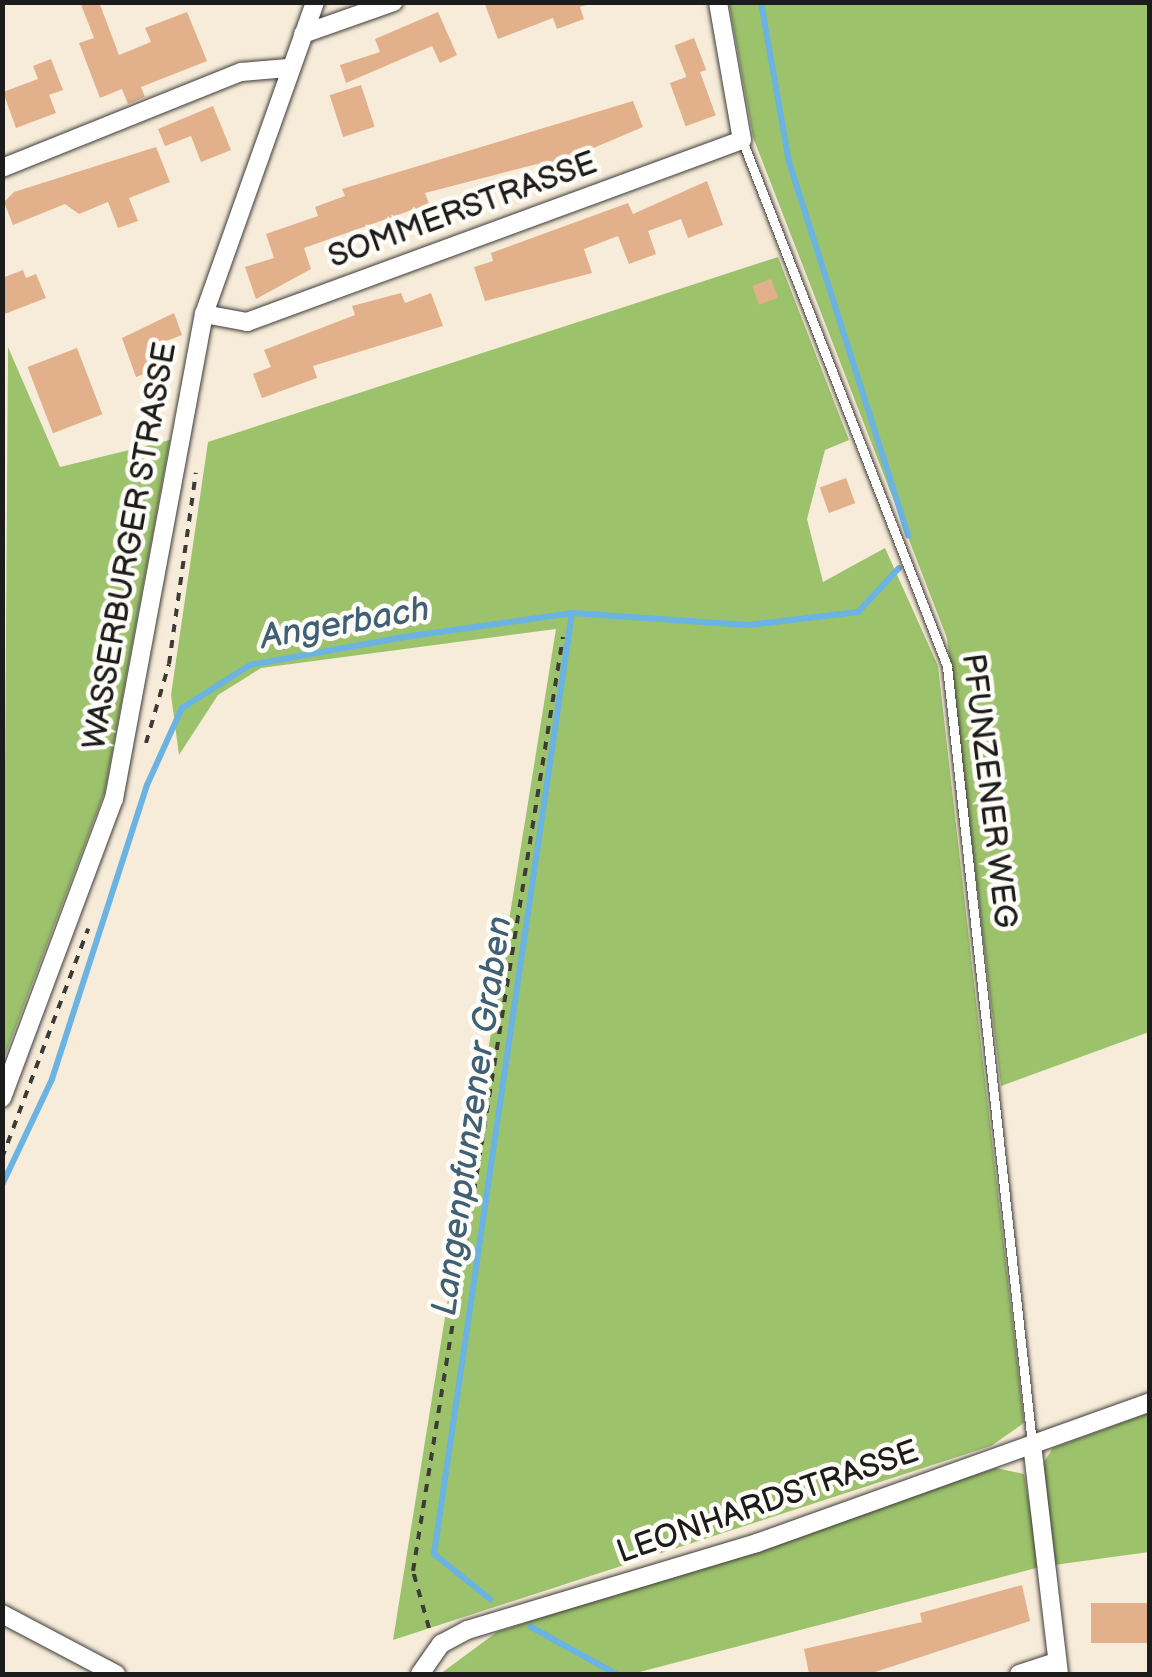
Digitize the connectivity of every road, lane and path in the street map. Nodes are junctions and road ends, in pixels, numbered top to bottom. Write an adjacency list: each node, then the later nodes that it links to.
1 (314, 2): 4 (street, WASSERBURGER STRASSE)
2 (394, 2): 4 (street)
3 (718, 2): 6 (street, PFUNZENER WEG)
4 (303, 34): 5 (street, WASSERBURGER STRASSE)
5 (288, 68): 7 (street); 8 (street, WASSERBURGER STRASSE)
6 (742, 140): 8 (street, SOMMERSTRASSE); 12 (lane, PFUNZENER WEG)
7 (2, 168)
8 (204, 314): 10 (street, WASSERBURGER STRASSE)
9 (564, 637): 14 (path)
10 (2, 1098)
11 (1150, 1402): 12 (street, LEONHARDSTRASSE)
12 (1032, 1444): 14 (street, LEONHARDSTRASSE); 15 (street)
13 (2, 1614): 16 (street)
14 (440, 1644): 17 (street)
15 (1058, 1668): 18 (street)
16 (116, 1674)
17 (420, 1674)
18 (1019, 1674)

